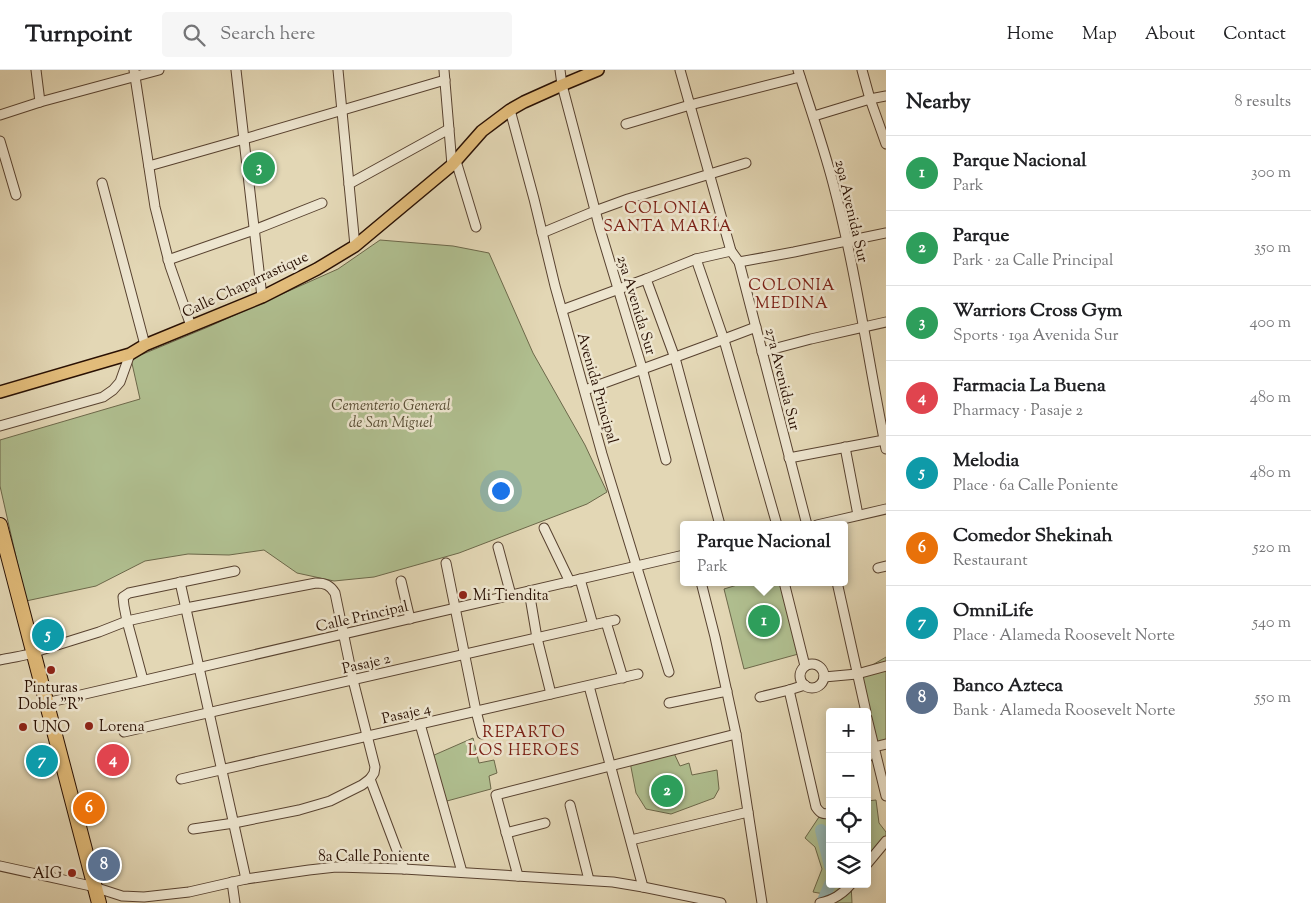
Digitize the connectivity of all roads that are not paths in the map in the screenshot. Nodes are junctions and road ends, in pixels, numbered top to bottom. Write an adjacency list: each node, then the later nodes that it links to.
1 (36, 70): 15 (street)
2 (159, 70): 10 (street)
3 (236, 70): 23 (street)
4 (338, 70): 17 (street)
5 (560, 70): 12 (street, 25a Avenida Sur)
6 (598, 70): 12 (main road, Calle Chaparrastique)
7 (680, 70): 16 (street, 27a Avenida Sur)
8 (862, 70): 14 (street)
9 (799, 73): 16 (street); 20 (street, 29a Avenida Sur)
10 (135, 74): 15 (street); 28 (street)
11 (445, 75): 17 (street); 22 (street)
12 (562, 85): 18 (main road, Calle Chaparrastique); 34 (street, 25a Avenida Sur)
13 (886, 96): 14 (street)
14 (870, 98): 20 (street); 25 (street)
15 (40, 102): 19 (street)
16 (690, 105): 21 (street); 29 (street, 27a Avenida Sur)
17 (342, 109): 23 (street); 31 (street)
18 (510, 110): 26 (main road, Calle Chaparrastique); 37 (street, Avenida Principal)
19 (0, 115)
20 (814, 116): 39 (street, 29a Avenida Sur)
21 (626, 124)
22 (449, 129): 26 (street); 31 (street)
23 (244, 139): 28 (street); 36 (street)
24 (0, 141): 32 (street)
25 (886, 144)
26 (454, 163): 35 (street); 40 (main road, Calle Chaparrastique)
27 (746, 163): 29 (street)
28 (149, 166): 43 (street)
29 (709, 174): 34 (street); 41 (street, 27a Avenida Sur)
30 (102, 184): 54 (street)
31 (349, 184): 40 (street)
32 (16, 196)
33 (322, 203): 36 (street)
34 (595, 211): 37 (street); 46 (street, 25a Avenida Sur)
35 (476, 227)
36 (254, 230): 43 (street); 47 (street)
37 (542, 233): 48 (street, Avenida Principal)
38 (886, 233): 39 (street)
39 (846, 241): 44 (street); 52 (street, 29a Avenida Sur)
40 (355, 246): 47 (main road, Calle Chaparrastique)
41 (731, 251): 42 (street); 44 (street, 27a Avenida Sur)
42 (696, 259): 45 (street); 53 (street)
43 (168, 260): 50 (street)
44 (739, 262): 51 (street, 27a Avenida Sur)
45 (646, 279): 46 (street); 57 (street)
46 (618, 290): 48 (street); 58 (street, 25a Avenida Sur)
47 (262, 297): 50 (main road, Calle Chaparrastique)
48 (562, 310): 59 (street, Avenida Principal)
49 (886, 322): 52 (street)
50 (191, 326): 54 (main road, Calle Chaparrastique)
51 (756, 327): 53 (street); 55 (street, 27a Avenida Sur)
52 (863, 327): 55 (street); 61 (street, 29a Avenida Sur)
53 (724, 340): 57 (street); 70 (street)
54 (145, 345): 56 (main road, Calle Chaparrastique)
55 (762, 352): 65 (street, 27a Avenida Sur)
56 (130, 354): 60 (main road, Calle Chaparrastique); 62 (street)
57 (675, 358): 58 (street); 69 (street)
58 (642, 368): 59 (street); 66 (street, 25a Avenida Sur)
59 (585, 390): 79 (street, Avenida Principal)
60 (0, 392)
61 (882, 414): 63 (street, 29a Avenida Sur)
62 (0, 426)
63 (885, 444): 64 (street)
64 (845, 447): 65 (street); 68 (street)
65 (789, 458): 71 (street, 27a Avenida Sur)
66 (666, 460)
67 (886, 509): 68 (street)
68 (858, 515): 72 (street)
69 (719, 521)
70 (776, 521)
71 (806, 521)
72 (833, 521)
73 (0, 526): 97 (highway)
74 (544, 528): 84 (street)
75 (498, 547): 89 (street)
76 (0, 548): 97 (highway)
77 (680, 556): 79 (street, Calle Principal)
78 (446, 563): 91 (street)
79 (636, 566): 81 (street, Calle Principal); 103 (street, Avenida Principal)
80 (235, 571): 83 (street)
81 (580, 579): 84 (street, Calle Principal); 94 (street)
82 (401, 581): 92 (street)
83 (180, 582): 90 (street); 93 (street)
84 (570, 582): 88 (street, Calle Principal)
85 (702, 586): 113 (street)
86 (785, 586): 100 (street)
87 (838, 586): 105 (street)
88 (529, 591): 89 (street, Calle Principal); 96 (street)
89 (511, 595): 91 (street, Calle Principal)
90 (186, 608): 93 (street); 95 (street); 102 (street)
91 (454, 608): 92 (street, Calle Principal); 98 (street)
92 (410, 619): 95 (street, Calle Principal)
93 (127, 622): 97 (street); 108 (street)
94 (593, 625): 96 (street, Pasaje 2); 107 (street, Pasaje 2)
95 (343, 634): 102 (street, Calle Principal); 109 (street)
96 (537, 638): 98 (street, Pasaje 2); 114 (street)
97 (31, 654): 99 (street); 116 (highway); 152 (highway)
98 (464, 654): 109 (street, Pasaje 2); 119 (street)
99 (0, 660)
100 (805, 666): 106 (street); 110 (street)
101 (886, 666): 105 (street)
102 (199, 667): 108 (street, Calle Principal); 120 (street)
103 (669, 672)
104 (638, 674): 107 (street, Pasaje 4)
105 (857, 674): 106 (street); 118 (street)
106 (824, 677): 110 (street)
107 (623, 678): 111 (street, Pasaje 4)
108 (143, 680): 116 (street, Calle Principal)
109 (353, 680): 120 (street, Pasaje 2); 126 (street)
110 (805, 685): 112 (street)
111 (589, 686): 114 (street, Pasaje 4); 130 (street)
112 (789, 690): 115 (street); 137 (street)
113 (726, 691): 117 (street); 124 (street)
114 (551, 694): 119 (street, Pasaje 4)
115 (760, 697)
116 (46, 702): 152 (highway)
117 (669, 703)
118 (865, 708)
119 (476, 711): 121 (street, Pasaje 4); 123 (street)
120 (209, 713): 122 (street, Pasaje 2); 131 (street)
121 (420, 724): 126 (street, Pasaje 4); 147 (street)
122 (124, 732)
123 (482, 734)
124 (736, 734): 130 (street); 136 (street)
125 (871, 735): 128 (street)
126 (366, 736): 131 (street, Pasaje 4); 133 (street)
127 (886, 744): 128 (street)
128 (874, 748): 129 (street); 134 (street)
129 (870, 753)
130 (611, 766): 141 (street); 142 (street)
131 (222, 770): 132 (street, Pasaje 4); 138 (street)
132 (181, 779)
133 (370, 779): 138 (street); 146 (street)
134 (886, 796)
135 (570, 805): 150 (street)
136 (748, 812): 142 (street); 159 (street)
137 (826, 814)
138 (234, 823): 140 (street); 149 (street)
139 (544, 823): 141 (street)
140 (193, 829)
141 (506, 833): 148 (street)
142 (631, 840): 153 (street)
143 (886, 841): 144 (street)
144 (871, 859)
145 (0, 866): 152 (street, 8a Calle Poniente)
146 (404, 869): 147 (street, 8a Calle Poniente); 149 (street, 8a Calle Poniente)
147 (462, 872): 148 (street, 8a Calle Poniente)
148 (518, 876): 150 (street, 8a Calle Poniente)
149 (246, 879): 151 (street, 8a Calle Poniente)
150 (588, 880): 153 (street, 8a Calle Poniente)
151 (232, 882): 152 (street, 8a Calle Poniente); 157 (street)
152 (93, 887): 155 (highway); 156 (highway)
153 (643, 887): 158 (street, 8a Calle Poniente)
154 (848, 888): 160 (street)
155 (94, 903)
156 (99, 903)
157 (236, 903)
158 (721, 903)
159 (762, 903)
160 (820, 903)

